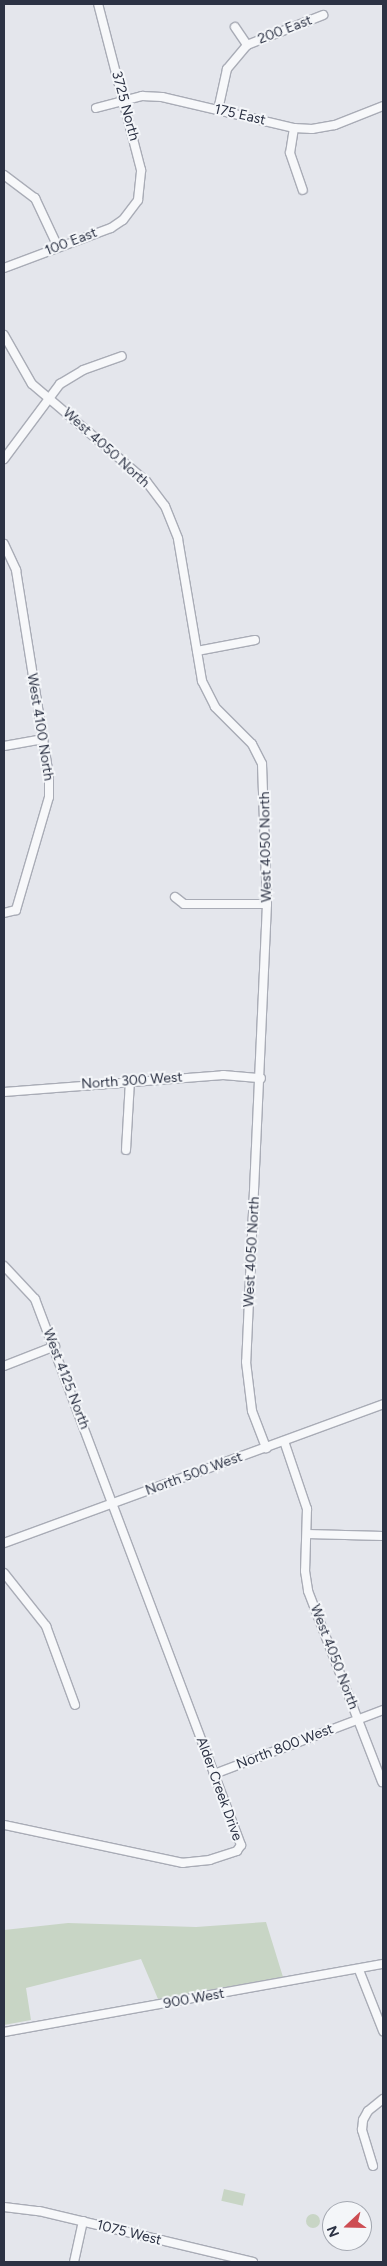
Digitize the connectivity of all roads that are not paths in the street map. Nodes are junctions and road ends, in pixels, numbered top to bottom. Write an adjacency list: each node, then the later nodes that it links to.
1 (98, 4): 5 (street, 3725 North)
2 (323, 15): 4 (street, 200 East)
3 (235, 27): 4 (street)
4 (247, 45): 8 (street)
5 (123, 101): 7 (street, 175 East); 8 (street, 175 East); 12 (street, 3725 North)
6 (383, 106): 9 (street, 175 East)
7 (96, 108)
8 (218, 110): 9 (street, 175 East)
9 (294, 128): 11 (street)
10 (4, 174): 13 (street)
11 (303, 190)
12 (133, 209): 13 (street, 100 East)
13 (58, 247): 14 (street, 100 East)
14 (4, 268)
15 (4, 335): 17 (street, West 4050 North)
16 (122, 356): 17 (street)
17 (50, 398): 18 (street); 21 (street, West 4050 North)
18 (4, 459)
19 (4, 544): 22 (street, West 4100 North)
20 (255, 640): 21 (street)
21 (197, 651): 25 (street, West 4050 North)
22 (43, 739): 23 (street); 26 (street, West 4100 North)
23 (4, 746)
24 (175, 897): 25 (street)
25 (267, 904): 27 (street, West 4050 North)
26 (4, 913)
27 (261, 1078): 28 (street, North 300 West); 36 (street, West 4050 North)
28 (130, 1080): 29 (street, North 300 West); 30 (street)
29 (4, 1092)
30 (126, 1150)
31 (4, 1266): 32 (street, West 4125 North)
32 (54, 1346): 33 (street); 37 (street, West 4125 North)
33 (4, 1366)
34 (383, 1404): 35 (street, North 500 West)
35 (284, 1441): 36 (street, North 500 West); 38 (street, West 4050 North)
36 (266, 1448): 37 (street, North 500 West)
37 (112, 1502): 40 (street, North 500 West); 45 (street, Alder Creek Drive)
38 (307, 1534): 39 (street); 44 (street, West 4050 North)
39 (383, 1536)
40 (4, 1543)
41 (4, 1572): 42 (street)
42 (75, 1706)
43 (383, 1710): 44 (street, North 800 West)
44 (358, 1719): 45 (street, North 800 West); 46 (street, West 4050 North)
45 (214, 1774): 47 (street, Alder Creek Drive)
46 (382, 1782)
47 (4, 1825)
48 (383, 1964): 49 (street, 900 West)
49 (359, 1970): 50 (street); 51 (street, 900 West)
50 (383, 2031)
51 (4, 2032)
52 (383, 2099): 53 (street)
53 (374, 2166)
54 (4, 2207): 55 (street, 1075 West)
55 (83, 2221): 56 (street); 57 (street, 1075 West)
56 (74, 2262)
57 (253, 2262)

